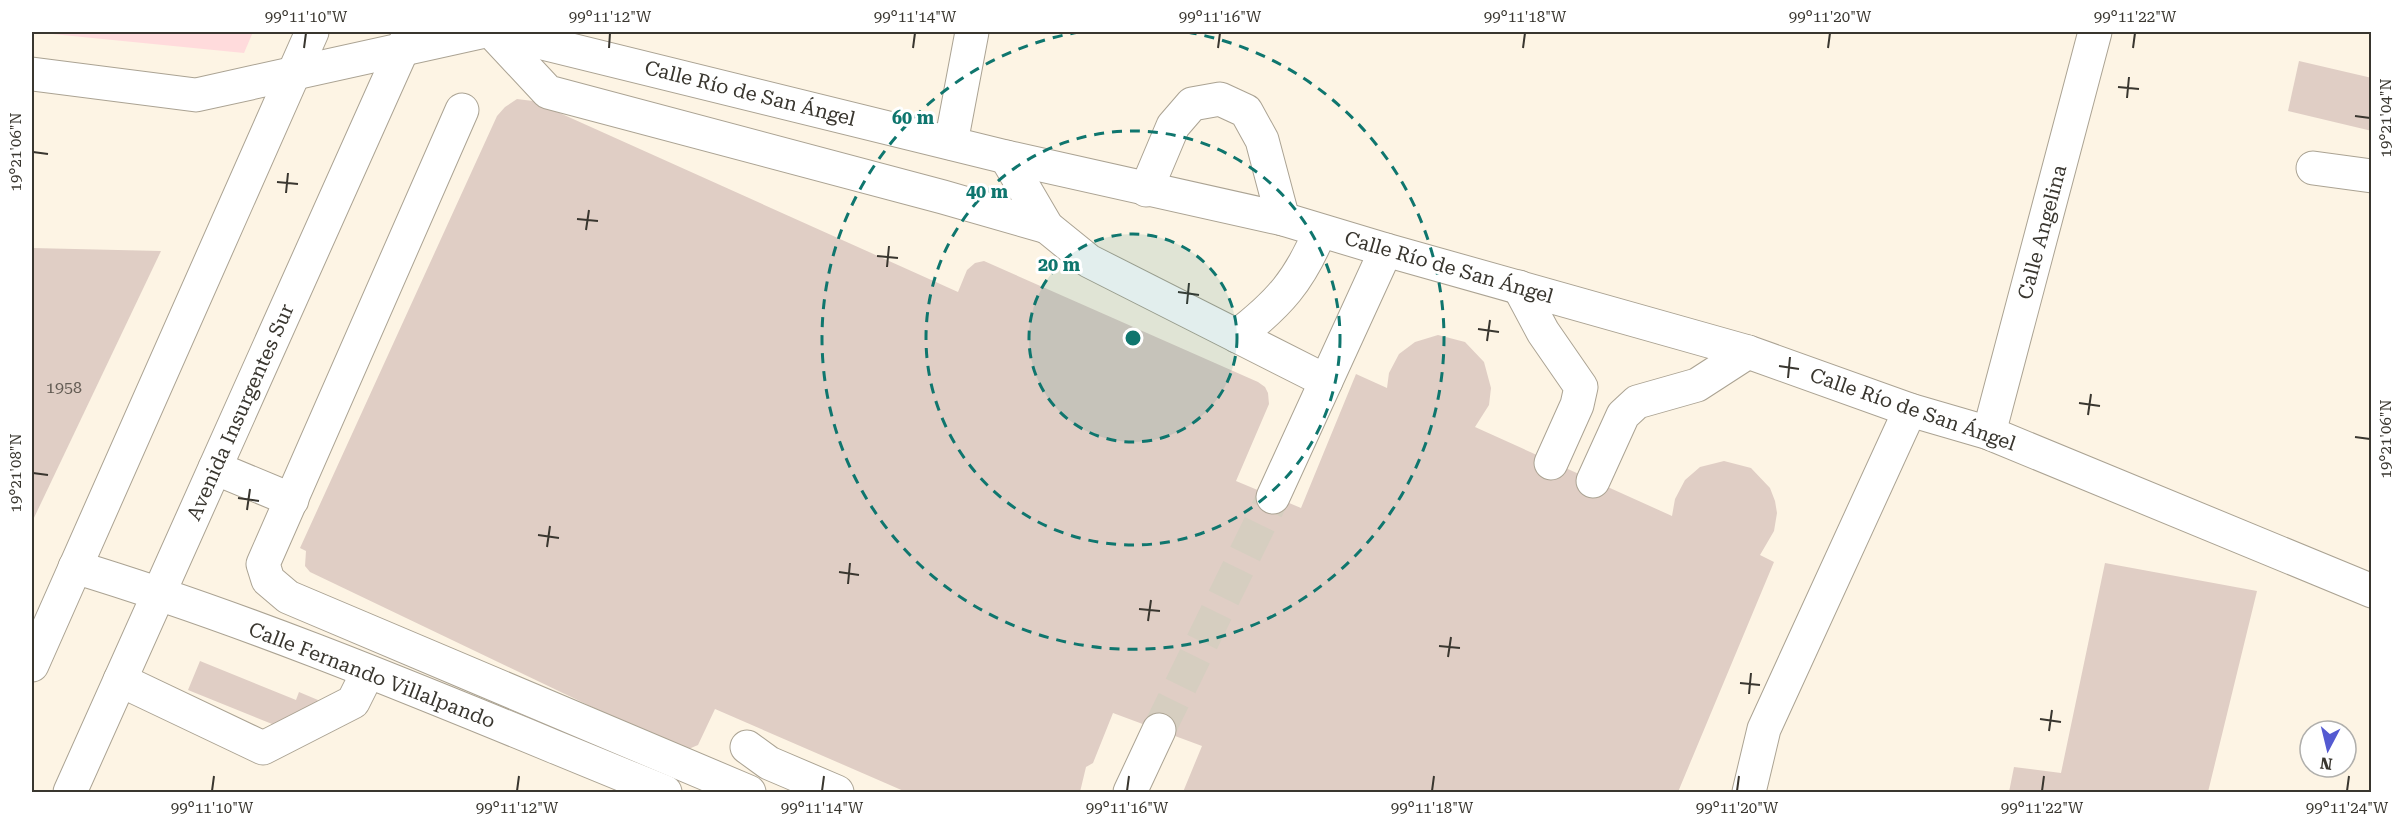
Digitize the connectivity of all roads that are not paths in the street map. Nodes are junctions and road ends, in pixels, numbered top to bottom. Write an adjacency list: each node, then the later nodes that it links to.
1 (312, 32): 9 (street)
2 (481, 32): 7 (street)
3 (492, 32): 17 (street)
4 (498, 32): 11 (street, Calle Río de San Ángel)
5 (972, 32): 11 (street)
6 (2095, 32): 25 (street, Calle Angelina)
7 (406, 40): 9 (street); 27 (street, Avenida Insurgentes Sur)
8 (32, 74): 9 (street)
9 (293, 74): 31 (street)
10 (462, 110): 30 (street)
11 (951, 143): 12 (street, Calle Río de San Ángel)
12 (1006, 157): 15 (street, Calle Río de San Ángel); 17 (street)
13 (2313, 168): 14 (street)
14 (2372, 176)
15 (1146, 190): 16 (street, Calle Río de San Ángel); 16 (street)
16 (1283, 219): 18 (street, Calle Río de San Ángel)
17 (1047, 227): 21 (street)
18 (1320, 231): 19 (street, Calle Río de San Ángel); 21 (street)
19 (1386, 250): 20 (street, Calle Río de San Ángel); 23 (street)
20 (1519, 287): 22 (street, Calle Río de San Ángel); 26 (street)
21 (1237, 336): 23 (street)
22 (1748, 352): 24 (street, Calle Río de San Ángel); 28 (street)
23 (1326, 381): 29 (street)
24 (1910, 410): 25 (street, Calle Río de San Ángel); 44 (street)
25 (1989, 433): 32 (street, Calle Río de San Ángel)
26 (1551, 463)
27 (215, 468): 30 (street); 33 (street, Avenida Insurgentes Sur)
28 (1593, 481)
29 (1273, 497)
30 (292, 500): 41 (street)
31 (75, 567): 33 (street, Calle Fernando Villalpando); 34 (street)
32 (2372, 591)
33 (159, 592): 35 (street, Calle Fernando Villalpando); 36 (street, Avenida Insurgentes Sur)
34 (32, 666)
35 (368, 672): 36 (street); 40 (street, Calle Fernando Villalpando)
36 (120, 680): 39 (street, Avenida Insurgentes Sur)
37 (1159, 730): 43 (street)
38 (747, 747): 42 (street)
39 (70, 792)
40 (665, 792)
41 (749, 792)
42 (837, 792)
43 (1130, 792)
44 (1749, 792)

